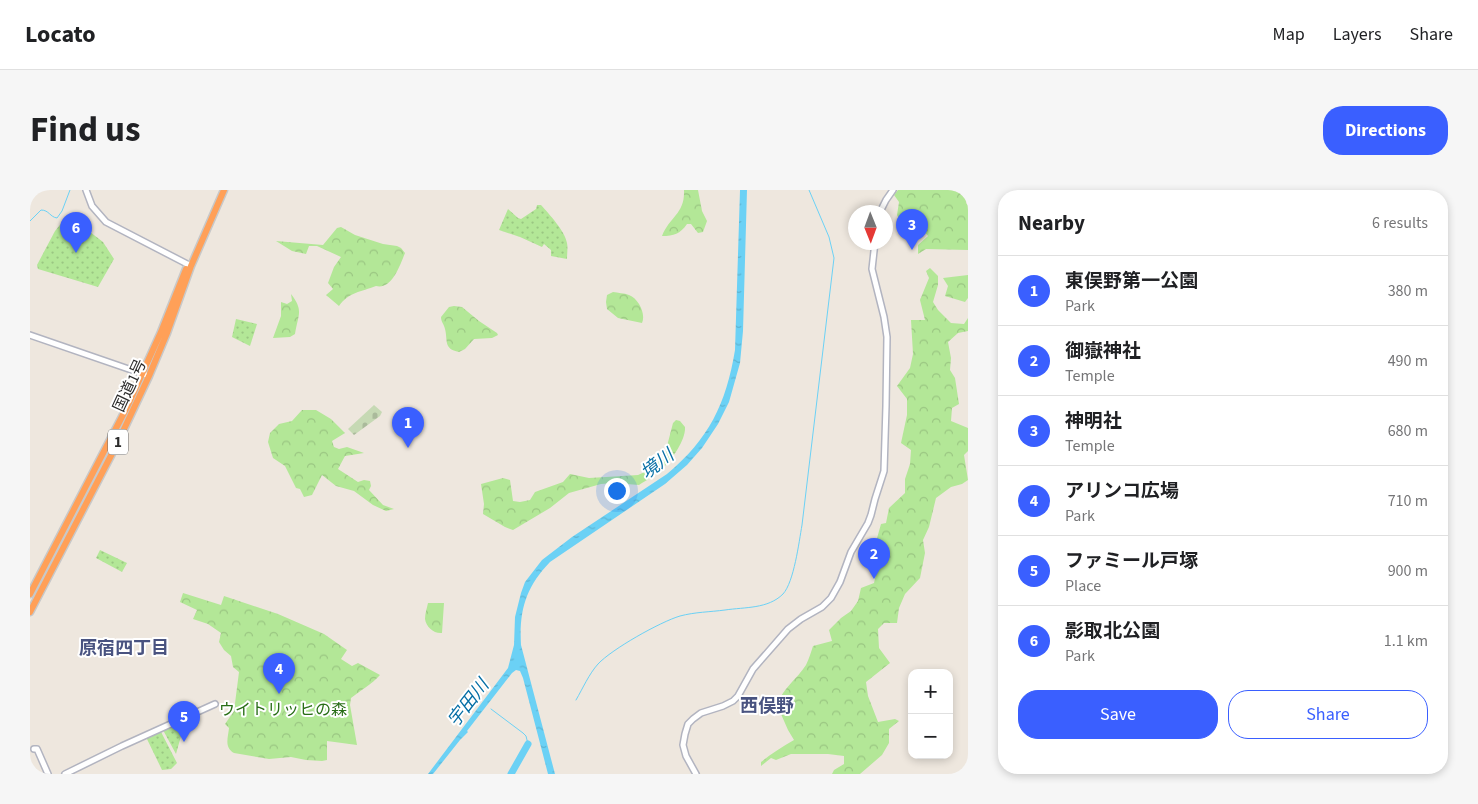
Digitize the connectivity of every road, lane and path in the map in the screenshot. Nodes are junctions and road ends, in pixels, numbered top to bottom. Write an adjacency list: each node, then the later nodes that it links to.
1 (86, 190): 7 (street)
2 (220, 190): 7 (highway, 国道1号 / 1)
3 (224, 190): 7 (highway, 国道1号 / 1)
4 (893, 190): 5 (street)
5 (884, 205)
6 (874, 250): 16 (street)
7 (190, 266): 9 (highway, 国道1号 / 1)
8 (30, 335): 9 (street)
9 (146, 374): 10 (highway, 国道1号 / 1); 11 (highway, 国道1号 / 1)
10 (30, 594)
11 (30, 612)
12 (215, 704): 15 (street)
13 (34, 749): 14 (street)
14 (48, 774)
15 (65, 774)
16 (696, 774)

